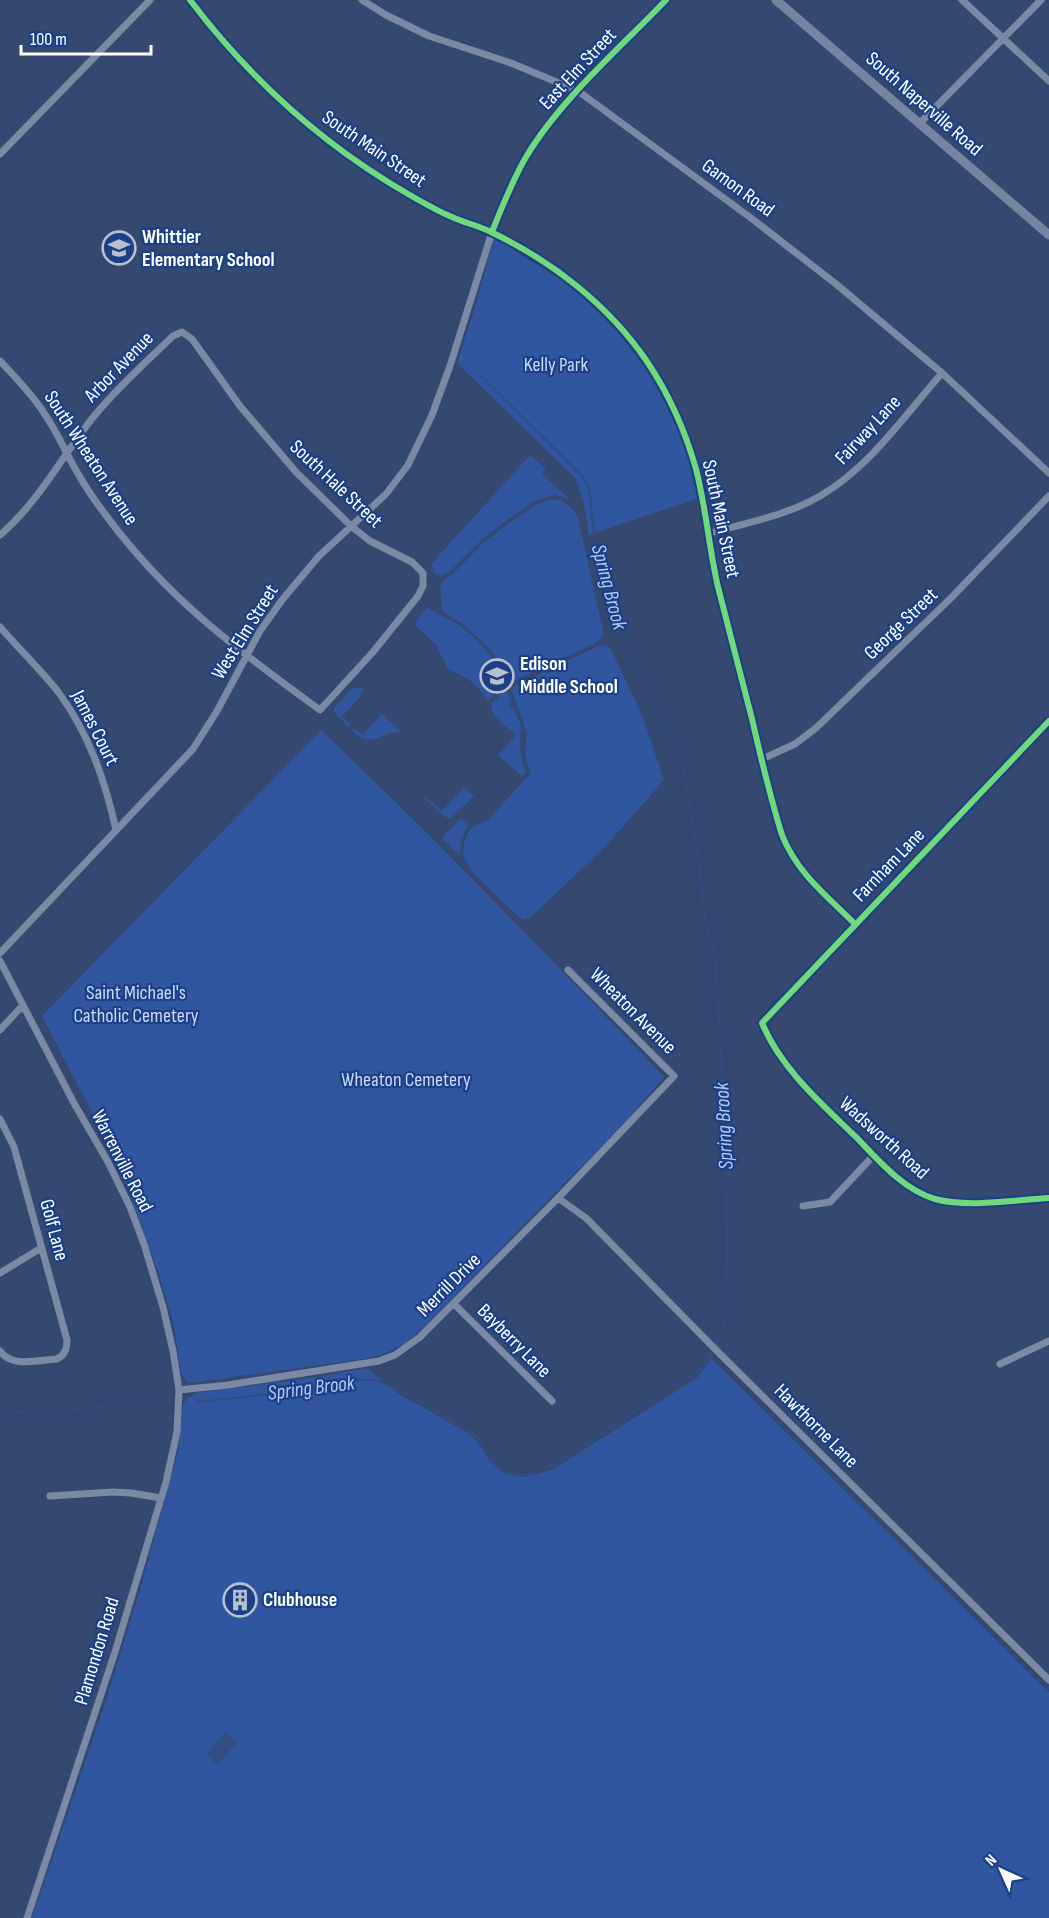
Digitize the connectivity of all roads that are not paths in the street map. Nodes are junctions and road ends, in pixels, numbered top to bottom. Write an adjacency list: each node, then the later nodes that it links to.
1 (150, 0): 12 (street)
2 (190, 0): 13 (street, South Main Street)
3 (362, 0): 10 (street, Gamon Road)
4 (666, 0): 10 (street, East Elm Street)
5 (776, 0): 11 (main road, South Naperville Road)
6 (962, 0): 8 (street)
7 (1041, 0): 8 (street)
8 (1003, 39): 9 (street); 11 (street)
9 (1049, 81)
10 (578, 91): 13 (street, East Elm Street); 17 (street, Gamon Road)
11 (920, 124): 14 (main road, South Naperville Road)
12 (0, 154)
13 (492, 232): 21 (street, West Elm Street); 22 (street, South Main Street)
14 (1049, 235)
15 (173, 336): 18 (street, Arbor Avenue); 21 (street, South Hale Street)
16 (0, 361): 18 (street, South Wheaton Avenue)
17 (942, 373): 19 (street, Gamon Road); 22 (street, Fairway Lane)
18 (66, 452): 23 (street, Arbor Avenue); 25 (street, South Wheaton Avenue)
19 (1049, 473)
20 (1049, 496): 28 (street, George Street)
21 (351, 526): 25 (street, West Elm Street); 26 (street, South Hale Street)
22 (707, 534): 28 (street, South Main Street)
23 (0, 535)
24 (0, 627): 29 (street, James Court)
25 (246, 656): 26 (street, South Wheaton Avenue); 29 (street, West Elm Street)
26 (321, 710)
27 (1049, 721): 30 (street, Farnham Lane)
28 (762, 759): 30 (street, South Main Street)
29 (116, 830): 31 (street, West Elm Street)
30 (855, 924): 36 (street, Farnham Lane)
31 (0, 953)
32 (0, 961): 34 (street, Warrenville Road)
33 (568, 970): 37 (street, Wheaton Avenue)
34 (23, 1005): 35 (street); 49 (street, Warrenville Road)
35 (0, 1030)
36 (766, 1034): 39 (street, Wadsworth Road)
37 (674, 1076): 40 (street, Merrill Drive)
38 (0, 1119): 43 (street, Golf Lane)
39 (874, 1155): 41 (street, Wadsworth Road); 42 (street)
40 (558, 1198): 45 (street, Merrill Drive); 53 (street, Hawthorne Lane)
41 (1049, 1198)
42 (802, 1206)
43 (41, 1248): 44 (street); 47 (street, Golf Lane)
44 (0, 1273)
45 (454, 1304): 49 (street, Merrill Drive); 50 (street, Bayberry Lane)
46 (1049, 1341): 48 (street)
47 (0, 1351)
48 (1000, 1364)
49 (179, 1390): 52 (street, Plamondon Road)
50 (552, 1401)
51 (50, 1496): 52 (street)
52 (161, 1498): 54 (street, Plamondon Road)
53 (1049, 1680)
54 (27, 1918)

